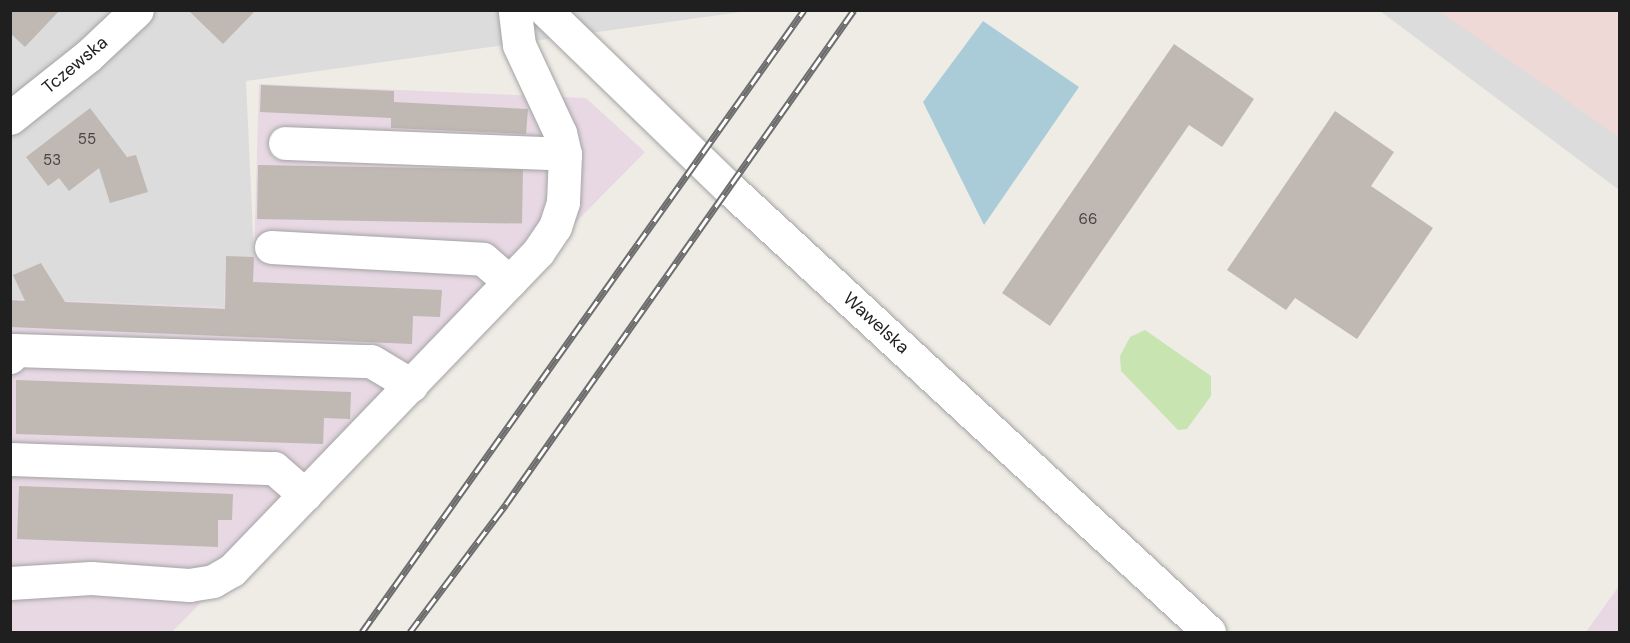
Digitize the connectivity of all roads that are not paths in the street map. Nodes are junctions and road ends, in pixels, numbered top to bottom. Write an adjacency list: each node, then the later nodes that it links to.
1 (137, 10): 4 (street, Tczewska)
2 (515, 10): 6 (street)
3 (545, 10): 14 (street, Wawelska)
4 (10, 118)
5 (285, 143): 6 (street)
6 (565, 154): 8 (street)
7 (271, 247): 8 (street)
8 (509, 282): 10 (street)
9 (10, 357): 10 (street)
10 (411, 385): 12 (street)
11 (10, 459): 12 (street)
12 (304, 495): 13 (street)
13 (10, 583)
14 (1209, 633)

